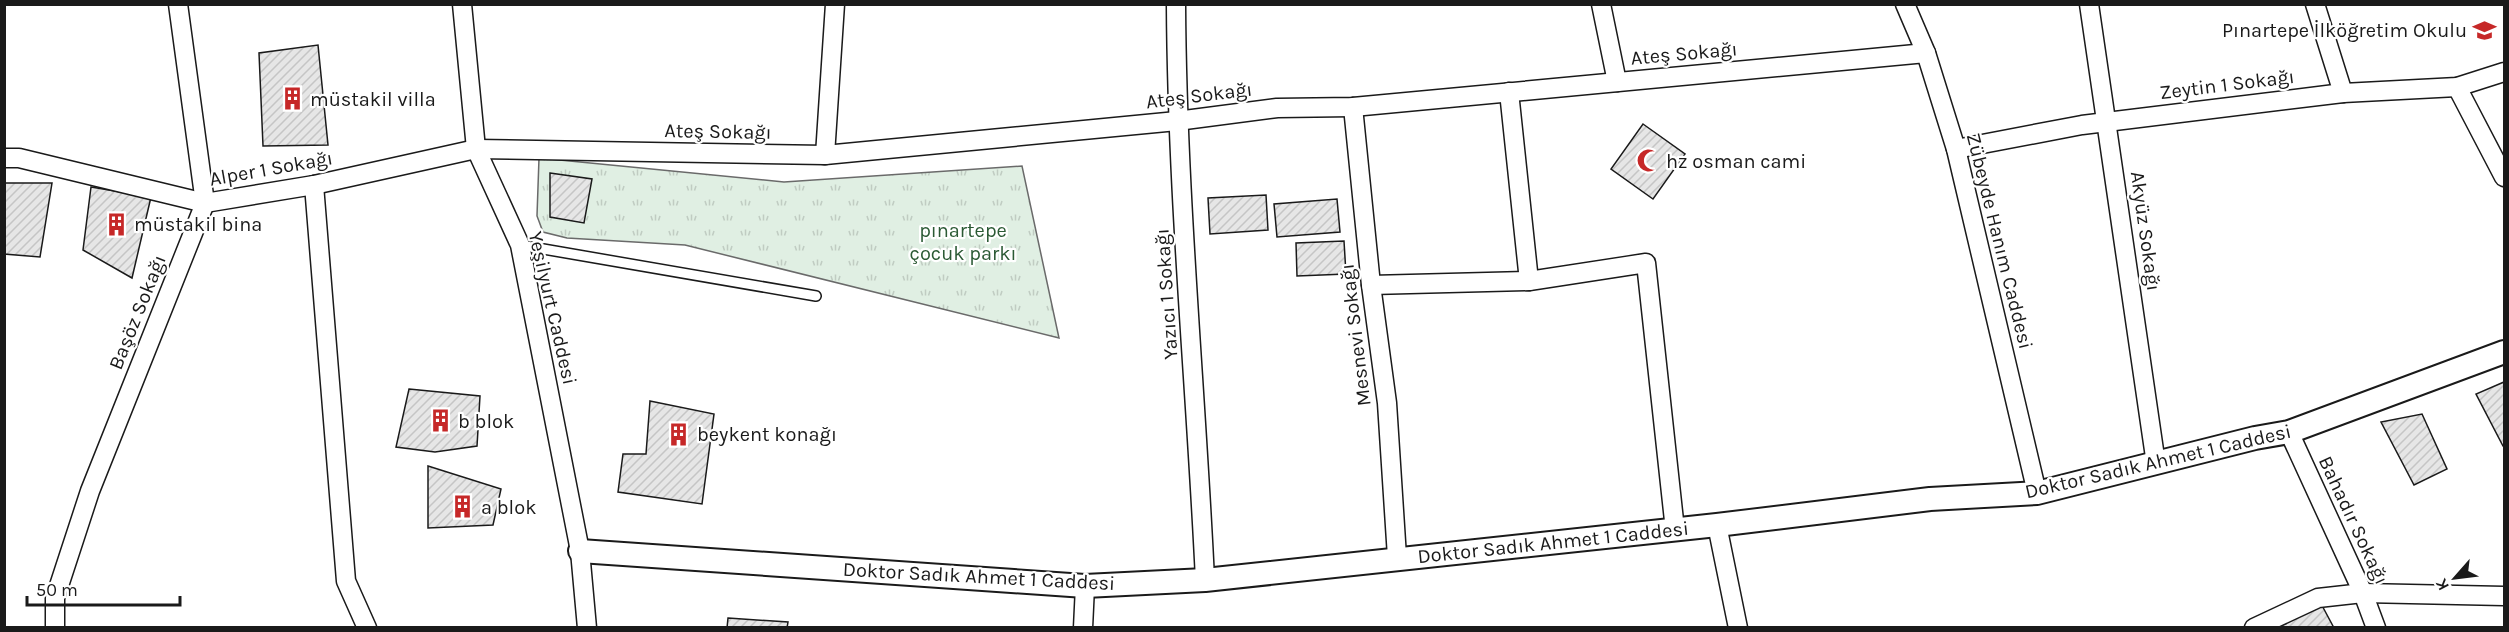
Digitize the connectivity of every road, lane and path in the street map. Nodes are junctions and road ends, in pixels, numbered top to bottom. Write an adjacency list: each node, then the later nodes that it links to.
1 (178, 4): 24 (street, Başöz Sokağı)
2 (462, 4): 18 (street, Yeşilyurt Caddesi)
3 (835, 4): 20 (street)
4 (1176, 4): 16 (street, Yazıcı 1 Sokağı)
5 (1601, 4): 11 (street)
6 (1905, 4): 9 (street, Zübeyde Hanım Caddesi)
7 (2089, 4): 17 (street, Akyüz Sokağı)
8 (2314, 4): 14 (street)
9 (1926, 53): 11 (street, Ateş Sokağı); 19 (street, Zübeyde Hanım Caddesi)
10 (2505, 72): 12 (street, Zeytin 1 Sokağı)
11 (1617, 82): 13 (street, Ateş Sokağı)
12 (2457, 87): 14 (street, Zeytin 1 Sokağı); 22 (street)
13 (1509, 92): 15 (street, Ateş Sokağı); 26 (street)
14 (2343, 93): 17 (street, Zeytin 1 Sokağı)
15 (1353, 107): 16 (street, Ateş Sokağı); 27 (street, Mesnevi Sokağı)
16 (1177, 121): 20 (street, Ateş Sokağı); 37 (street, Yazıcı 1 Sokağı)
17 (2107, 122): 19 (street, Zeytin 1 Sokağı); 31 (street, Akyüz Sokağı)
18 (476, 149): 20 (street, Ateş Sokağı); 23 (street, Alper 1 Sokağı); 25 (street, Yeşilyurt Caddesi)
19 (1956, 149): 32 (street, Zübeyde Hanım Caddesi)
20 (825, 155)
21 (4, 158): 24 (street, Alper 1 Sokağı)
22 (2505, 177)
23 (314, 185): 24 (street, Alper 1 Sokağı); 42 (street)
24 (205, 203): 41 (street, Başöz Sokağı)
25 (520, 245): 28 (lane); 35 (street, Yeşilyurt Caddesi)
26 (1529, 281): 27 (street); 34 (street)
27 (1371, 285): 36 (street, Mesnevi Sokağı)
28 (816, 296)
29 (2505, 352): 30 (street, Doktor Sadık Ahmet 1 Caddesi)
30 (2289, 432): 31 (street, Doktor Sadık Ahmet 1 Caddesi); 39 (street, Bahadır Sokağı)
31 (2156, 465): 32 (street, Doktor Sadık Ahmet 1 Caddesi)
32 (2037, 493): 33 (street, Doktor Sadık Ahmet 1 Caddesi)
33 (1717, 525): 34 (street, Doktor Sadık Ahmet 1 Caddesi); 45 (street)
34 (1675, 530): 36 (street, Doktor Sadık Ahmet 1 Caddesi)
35 (580, 551): 38 (street, Doktor Sadık Ahmet 1 Caddesi); 43 (street, Yeşilyurt Caddesi)
36 (1397, 557): 37 (street, Doktor Sadık Ahmet 1 Caddesi)
37 (1205, 580): 38 (street, Doktor Sadık Ahmet 1 Caddesi)
38 (1086, 586): 44 (street)
39 (2363, 593): 40 (street); 46 (street); 47 (street, Bahadır Sokağı)
40 (2505, 596)
41 (55, 627)
42 (367, 627)
43 (587, 627)
44 (1083, 627)
45 (1738, 627)
46 (2254, 627)
47 (2376, 627)

